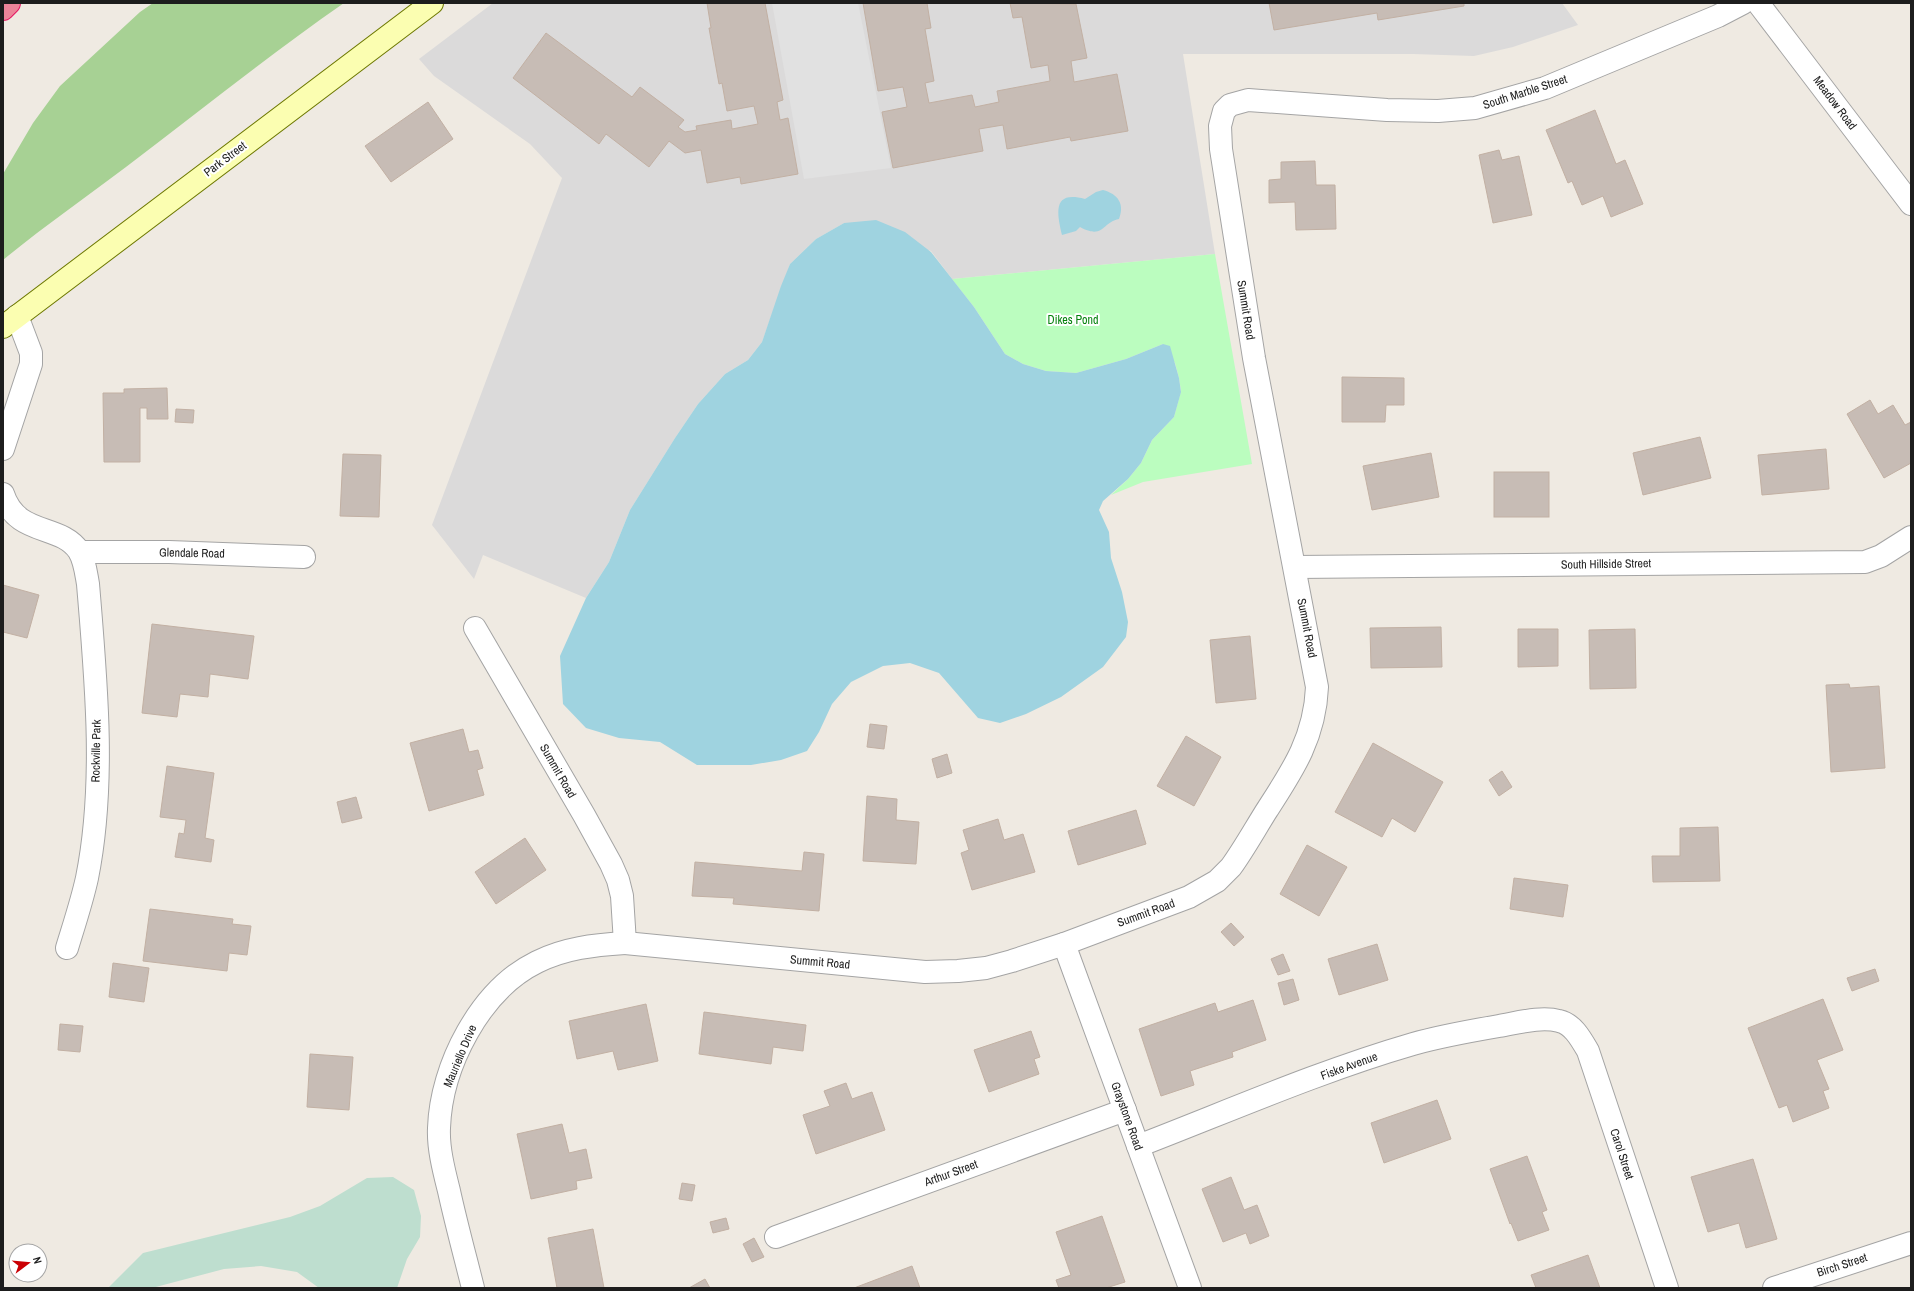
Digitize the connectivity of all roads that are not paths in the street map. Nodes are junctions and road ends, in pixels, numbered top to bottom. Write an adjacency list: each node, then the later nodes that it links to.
1 (9, 3): 5 (highway)
2 (432, 3): 8 (main road, Park Street)
3 (1743, 3): 6 (street, South Marble Street)
4 (1758, 3): 7 (street, Meadow Road)
5 (3, 9)
6 (1224, 111): 14 (street, Summit Road)
7 (1911, 204)
8 (10, 321): 9 (street)
9 (3, 449)
10 (3, 494): 12 (street)
11 (1911, 538): 14 (street, South Hillside Street)
12 (80, 552): 13 (street, Glendale Road); 18 (street, Rockville Park)
13 (304, 557)
14 (1295, 567): 17 (street, Summit Road)
15 (476, 628): 16 (street, Summit Road)
16 (625, 943): 17 (street, Summit Road); 24 (street, Mauriello Drive)
17 (1064, 944): 20 (street, Graystone Road)
18 (67, 948)
19 (1568, 1025): 21 (street, Fiske Avenue); 26 (street, Carol Street)
20 (1125, 1110): 21 (street, Graystone Road); 22 (street, Arthur Street)
21 (1138, 1146): 25 (street, Graystone Road)
22 (776, 1237)
23 (1911, 1243): 27 (street, Birch Street)
24 (473, 1288)
25 (1190, 1288)
26 (1667, 1288)
27 (1774, 1288)

